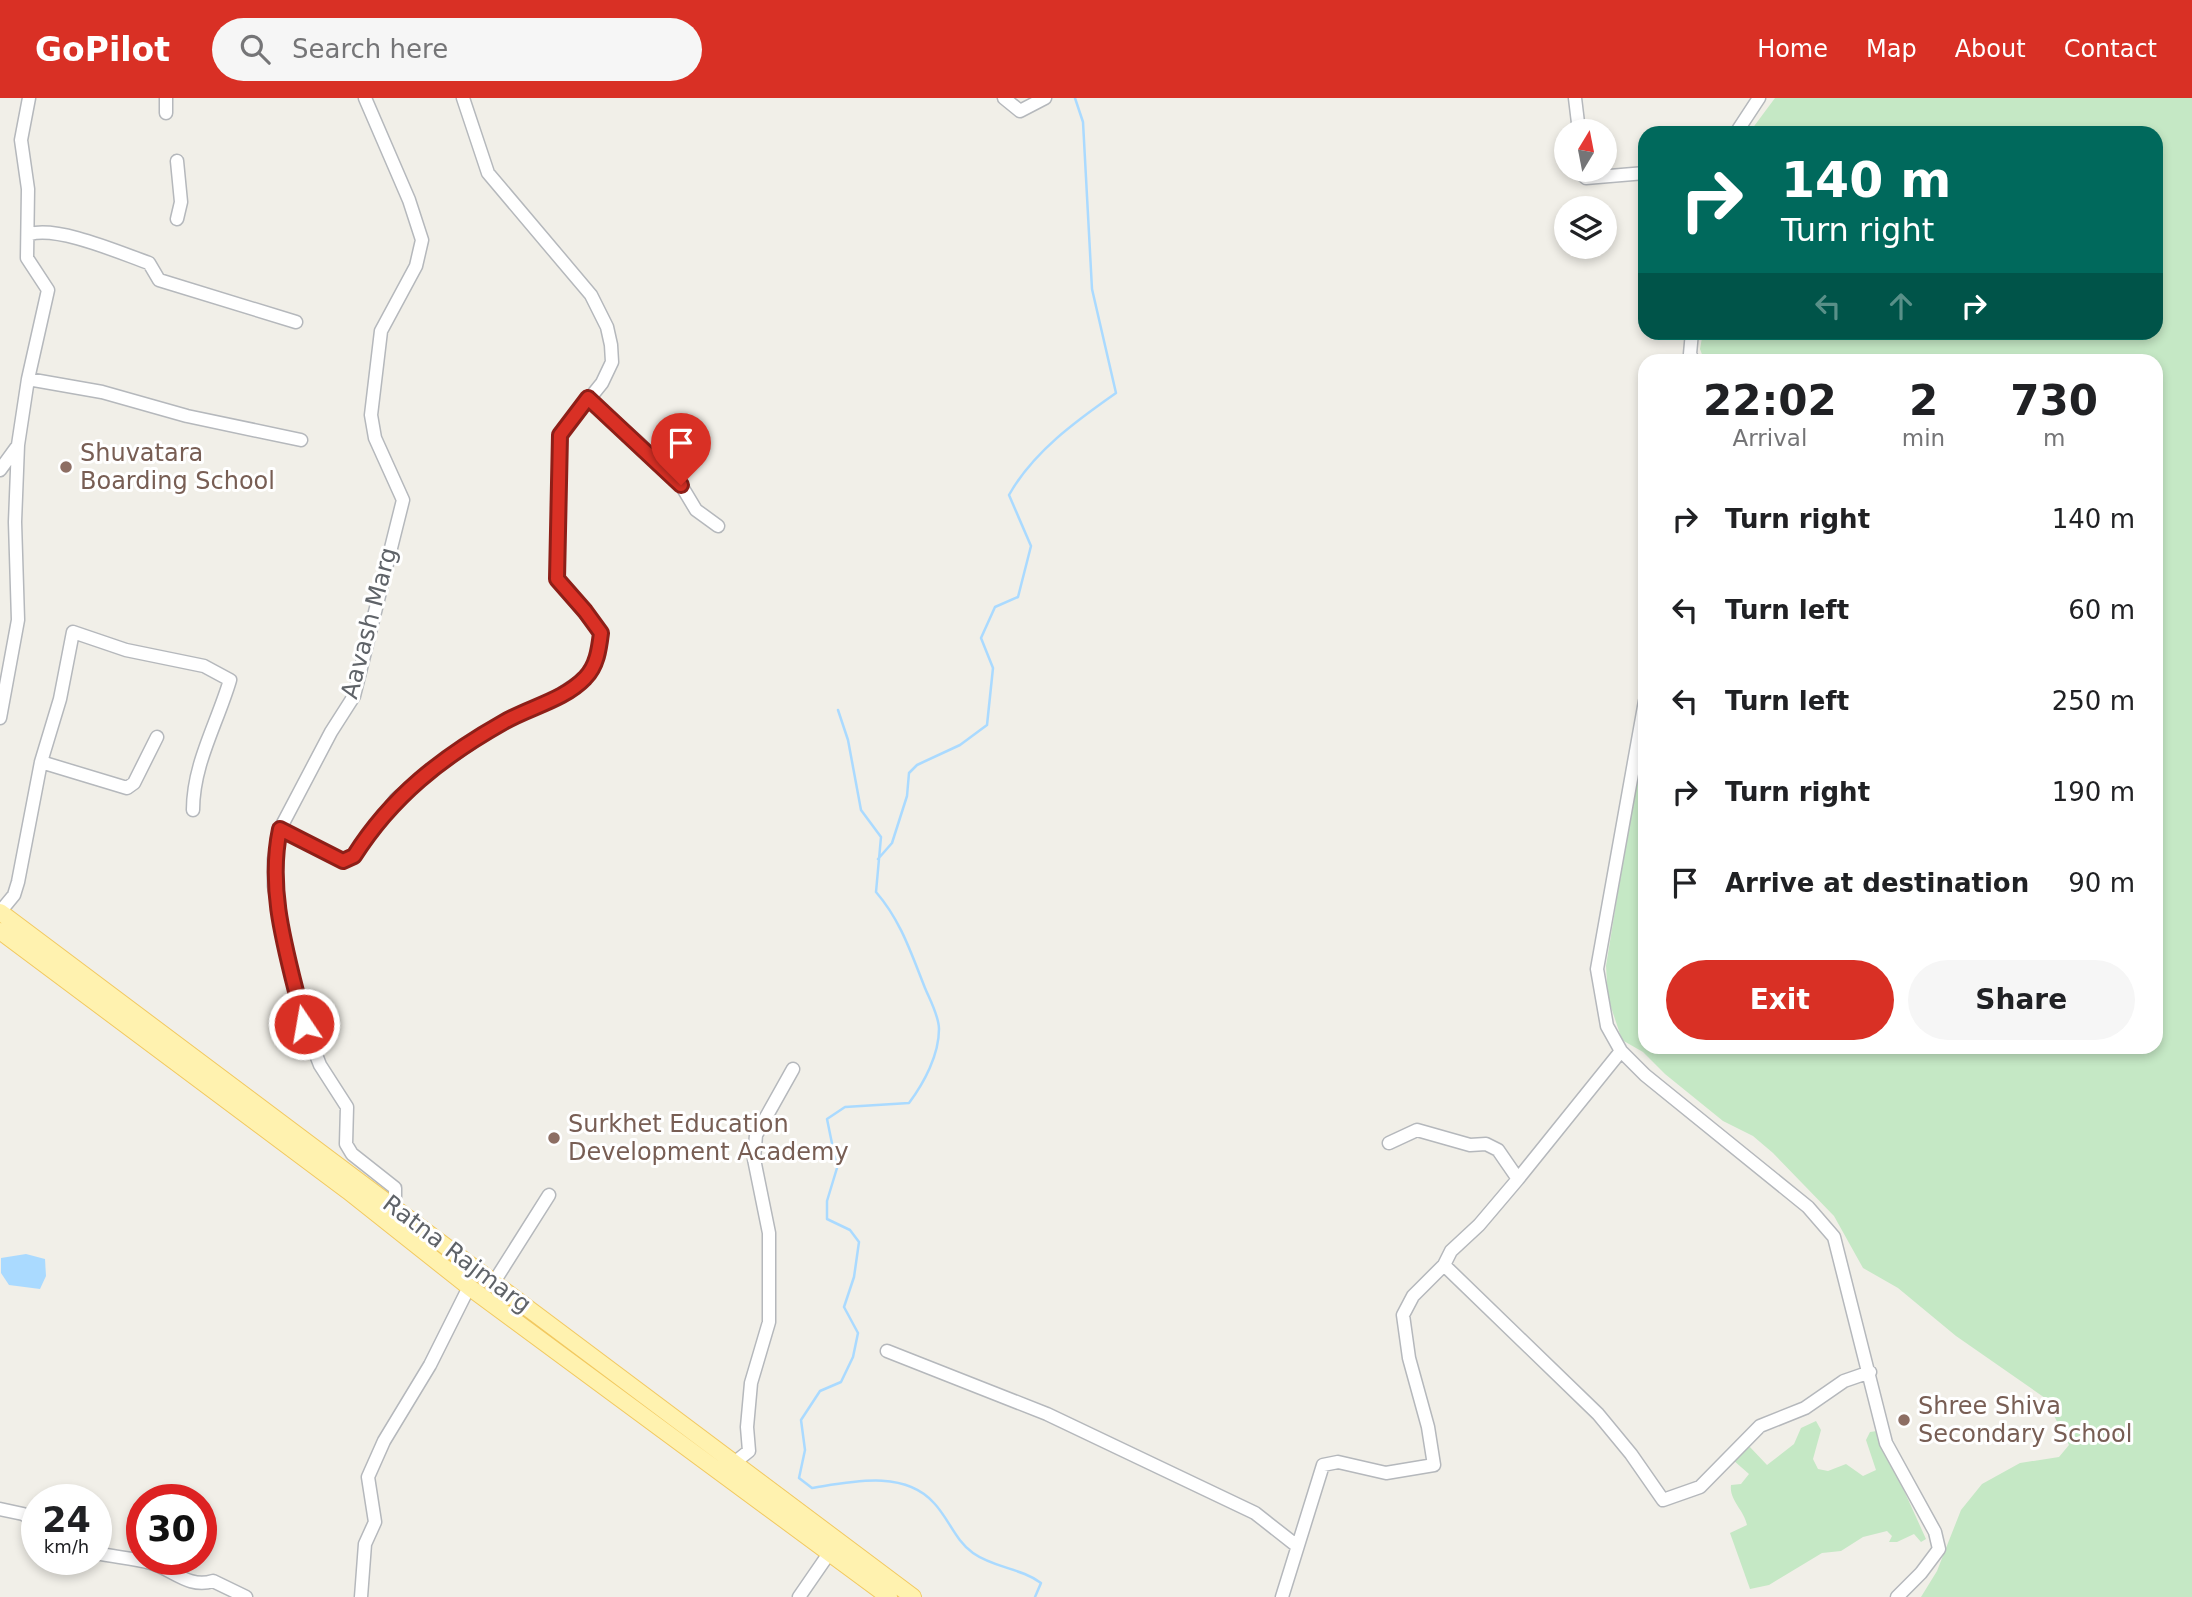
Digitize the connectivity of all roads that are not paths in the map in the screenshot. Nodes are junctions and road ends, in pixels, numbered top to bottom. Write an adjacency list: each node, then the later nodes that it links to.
1 (29, 98): 16 (street)
2 (166, 98): 9 (street)
3 (365, 98): 29 (street, Aavash Marg)
4 (463, 98): 19 (street)
5 (1004, 98): 6 (street)
6 (1045, 98)
7 (1576, 98): 10 (street)
8 (1759, 98): 11 (street)
9 (166, 113)
10 (1578, 119)
11 (1741, 126)
12 (177, 161): 15 (street)
13 (1638, 174): 14 (street)
14 (1617, 175)
15 (177, 219)
16 (30, 234): 17 (street); 18 (street)
17 (296, 322)
18 (28, 379): 20 (street); 21 (street)
19 (588, 398): 23 (street); 29 (street)
20 (301, 440)
21 (18, 445): 22 (street); 24 (street)
22 (0, 470)
23 (718, 526)
24 (0, 718)
25 (157, 737): 27 (street)
26 (1638, 741): 32 (street)
27 (41, 762): 28 (street); 30 (street)
28 (193, 810)
29 (280, 829): 37 (street, Aavash Marg)
30 (0, 912): 37 (main road, Ratna Rajmarg)
31 (0, 930): 40 (main road, Ratna Rajmarg)
32 (1621, 1051): 35 (street); 42 (street)
33 (793, 1069): 43 (street)
34 (1390, 1143): 35 (street)
35 (1518, 1180): 38 (street)
36 (549, 1195): 39 (street)
37 (395, 1206): 39 (main road, Ratna Rajmarg)
38 (1444, 1265): 42 (street); 46 (street)
39 (494, 1282): 43 (main road, Ratna Rajmarg)
40 (469, 1287): 47 (main road, Ratna Rajmarg); 50 (street)
41 (887, 1351): 46 (street)
42 (1870, 1372): 55 (street)
43 (734, 1463): 53 (main road, Ratna Rajmarg)
44 (0, 1509): 45 (street)
45 (21, 1514)
46 (1297, 1546): 54 (street)
47 (830, 1552): 51 (street); 52 (main road, Ratna Rajmarg)
48 (112, 1556): 49 (street)
49 (246, 1597)
50 (361, 1597)
51 (799, 1597)
52 (889, 1597)
53 (913, 1597)
54 (1282, 1597)
55 (1896, 1597)

